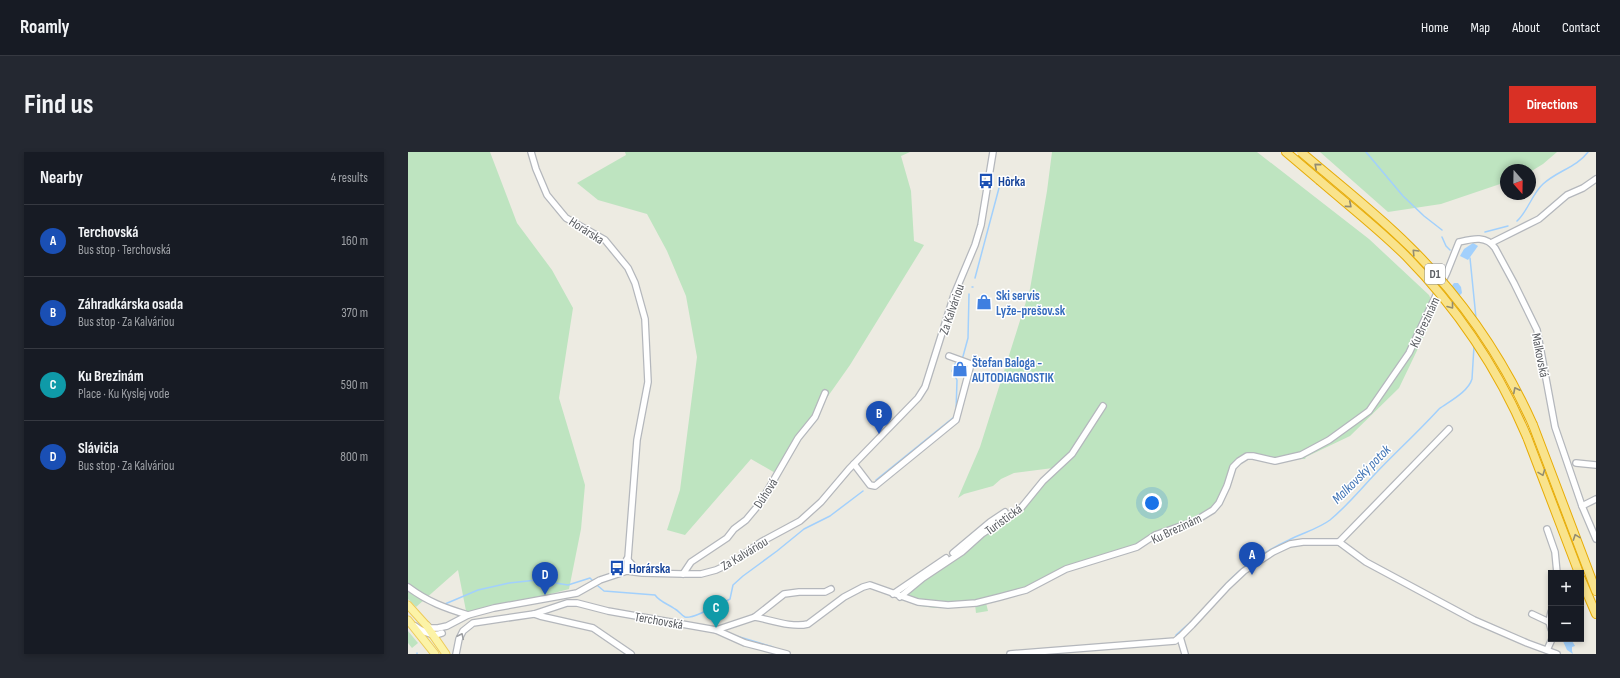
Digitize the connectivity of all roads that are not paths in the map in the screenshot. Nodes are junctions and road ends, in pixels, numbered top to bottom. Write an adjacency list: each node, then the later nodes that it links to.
1 (531, 152): 20 (street, Horárska)
2 (994, 152): 12 (street, Za Kalváriou)
3 (1286, 152): 23 (highway, D1, one-way to 23, bridge)
4 (1301, 152): 29 (highway, D1, one-way to 4, bridge)
5 (1596, 179): 6 (street)
6 (1491, 242): 15 (street, Malkovská); 32 (street, Ku Brezinám)
7 (949, 356): 12 (street, Za Kalváriou)
8 (825, 393): 25 (street, Dúhová)
9 (1103, 406): 32 (street, Turistická)
10 (1449, 429): 19 (street)
11 (1576, 463): 13 (street)
12 (854, 464): 25 (street, Za Kalváriou)
13 (1596, 465)
14 (1596, 499): 15 (street)
15 (1582, 506): 18 (street, Malkovská)
16 (1005, 512): 31 (street, Turistická)
17 (1548, 529): 22 (street)
18 (1596, 539)
19 (1339, 542): 50 (street); 52 (street)
20 (627, 559): 21 (street); 24 (street, Horárska)
21 (636, 570)
22 (1557, 570)
23 (1577, 570)
24 (626, 571): 25 (street, Za Kalváriou); 30 (street, Za Kalváriou)
25 (683, 574)
26 (1584, 586): 38 (highway)
27 (408, 587): 35 (street)
28 (831, 590): 40 (street)
29 (1596, 591)
30 (577, 593): 33 (street); 39 (street, Za Kalváriou)
31 (893, 594): 32 (street, Ku Brezinám); 40 (street, Ku Brezinám)
32 (900, 597)
33 (577, 603): 36 (street, Terchovská); 47 (street, Terchovská)
34 (408, 605): 44 (main road)
35 (454, 611): 39 (street); 45 (street)
36 (534, 614): 43 (street); 56 (street)
37 (1532, 614): 42 (street)
38 (1596, 614)
39 (468, 615): 43 (street); 45 (street, Za Kalváriou)
40 (755, 617): 47 (street)
41 (410, 621): 49 (street); 53 (main road)
42 (1548, 622)
43 (474, 623): 55 (street, one-way to 43)
44 (426, 624): 46 (street); 49 (main road)
45 (449, 624): 46 (street); 48 (street)
46 (438, 628): 49 (street)
47 (720, 628): 57 (street, Terchovská)
48 (442, 633): 49 (street); 54 (street)
49 (433, 634): 53 (street); 54 (main road)
50 (1178, 639): 58 (street); 59 (street)
51 (1551, 642): 52 (street)
52 (1547, 650): 60 (street)
53 (433, 651)
54 (445, 652)
55 (456, 654)
56 (631, 654)
57 (787, 654)
58 (1010, 654)
59 (1185, 654)
60 (1557, 654)

